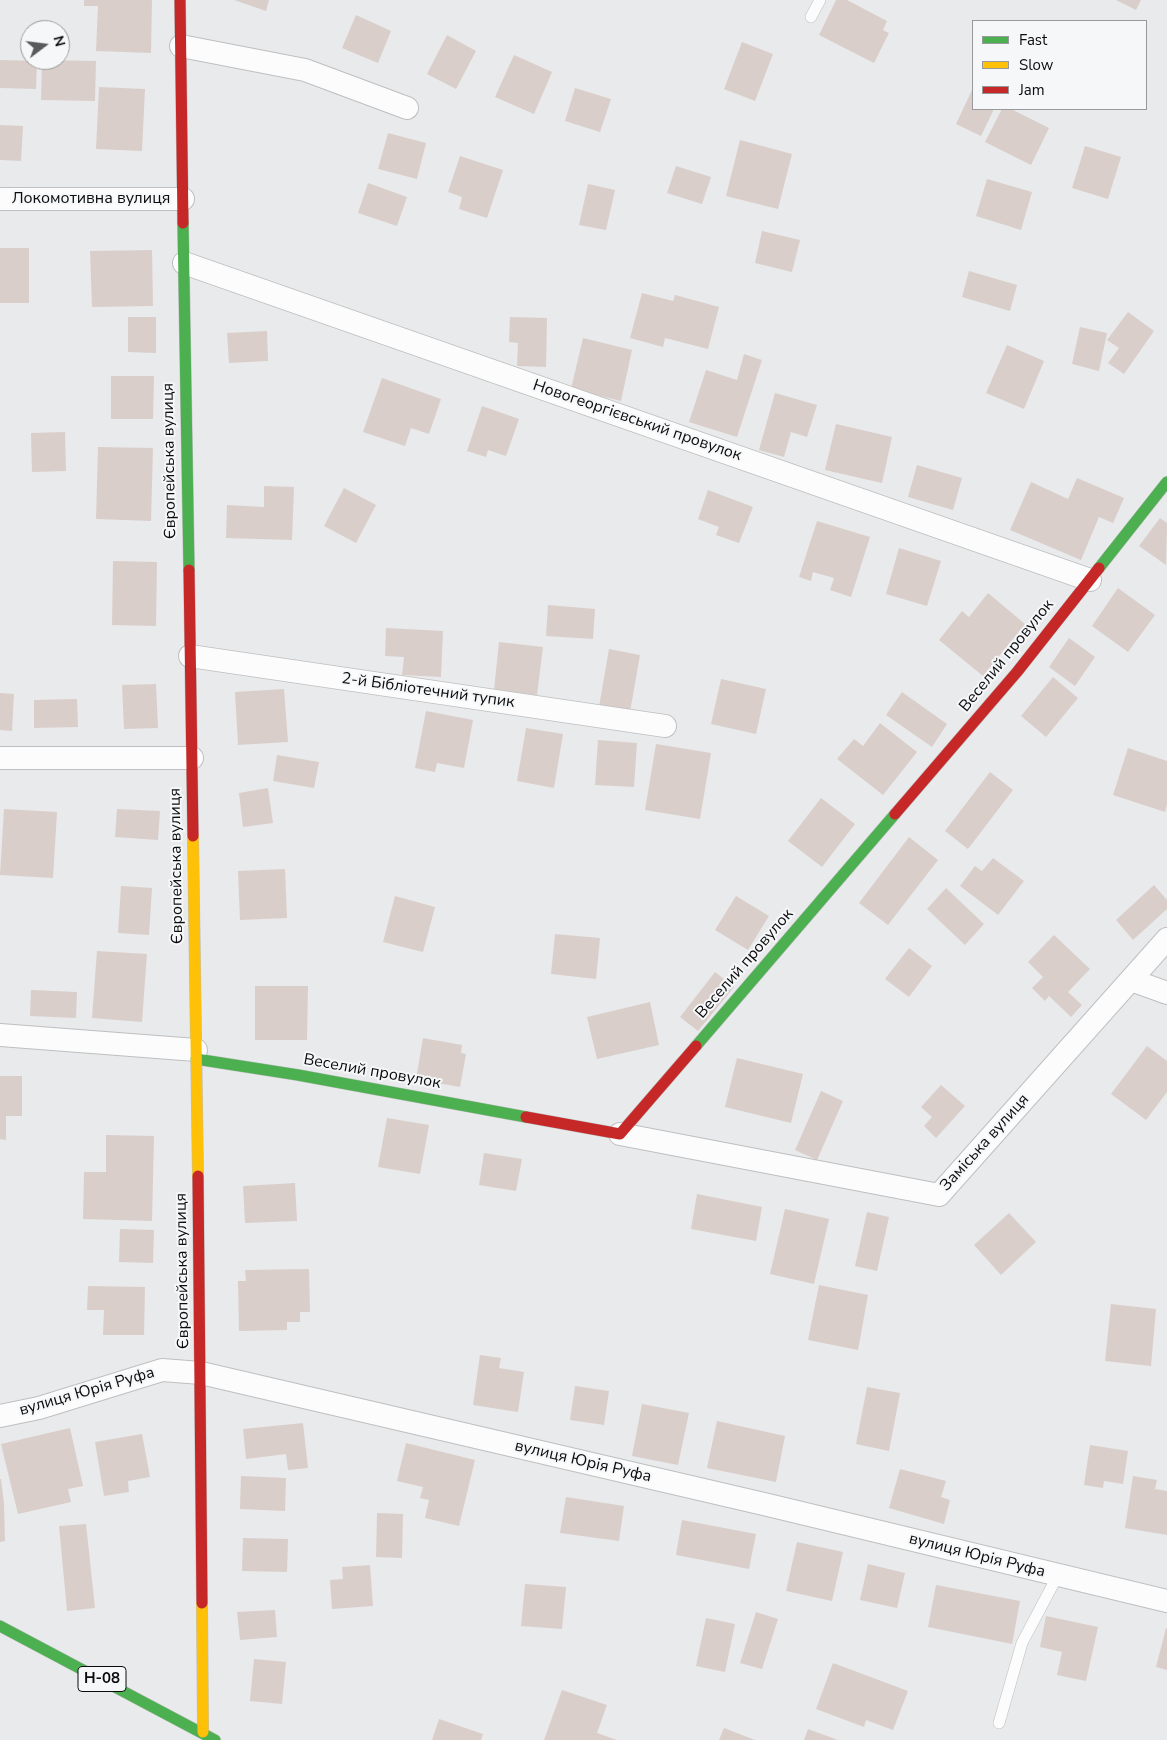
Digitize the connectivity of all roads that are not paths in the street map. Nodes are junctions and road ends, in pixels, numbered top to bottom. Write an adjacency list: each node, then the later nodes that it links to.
1 (180, 0): 4 (street, Європейська вулиця)
2 (820, 0): 3 (lane)
3 (811, 17)
4 (180, 46): 5 (street); 7 (street, Європейська вулиця)
5 (407, 108)
6 (0, 199): 7 (street, Локомотивна вулиця)
7 (183, 199): 8 (street, Європейська вулиця)
8 (184, 263): 10 (street, Новогеоргієвський провулок); 11 (street, Європейська вулиця)
9 (1167, 482): 10 (street, Веселий провулок)
10 (1090, 580): 20 (street, Веселий провулок)
11 (190, 656): 12 (street, 2-й Бібліотечний тупик); 14 (street, Європейська вулиця)
12 (666, 726)
13 (0, 758): 14 (street)
14 (192, 758): 19 (street, Європейська вулиця)
15 (1167, 939): 16 (street, Заміська вулиця)
16 (1131, 980): 17 (street); 20 (street, Заміська вулиця)
17 (1167, 993)
18 (0, 1035): 19 (street)
19 (196, 1055): 20 (street, Веселий провулок); 21 (street, Європейська вулиця)
20 (620, 1134)
21 (201, 1372): 22 (street, вулиця Юрія Руфа); 23 (street, вулиця Юрія Руфа); 27 (street, Європейська вулиця)
22 (0, 1416)
23 (1058, 1575): 24 (street, вулиця Юрія Руфа); 26 (lane)
24 (1167, 1601)
25 (0, 1626): 27 (street, Н-08)
26 (999, 1723)
27 (202, 1736): 28 (street, Н-08)
28 (215, 1740)

